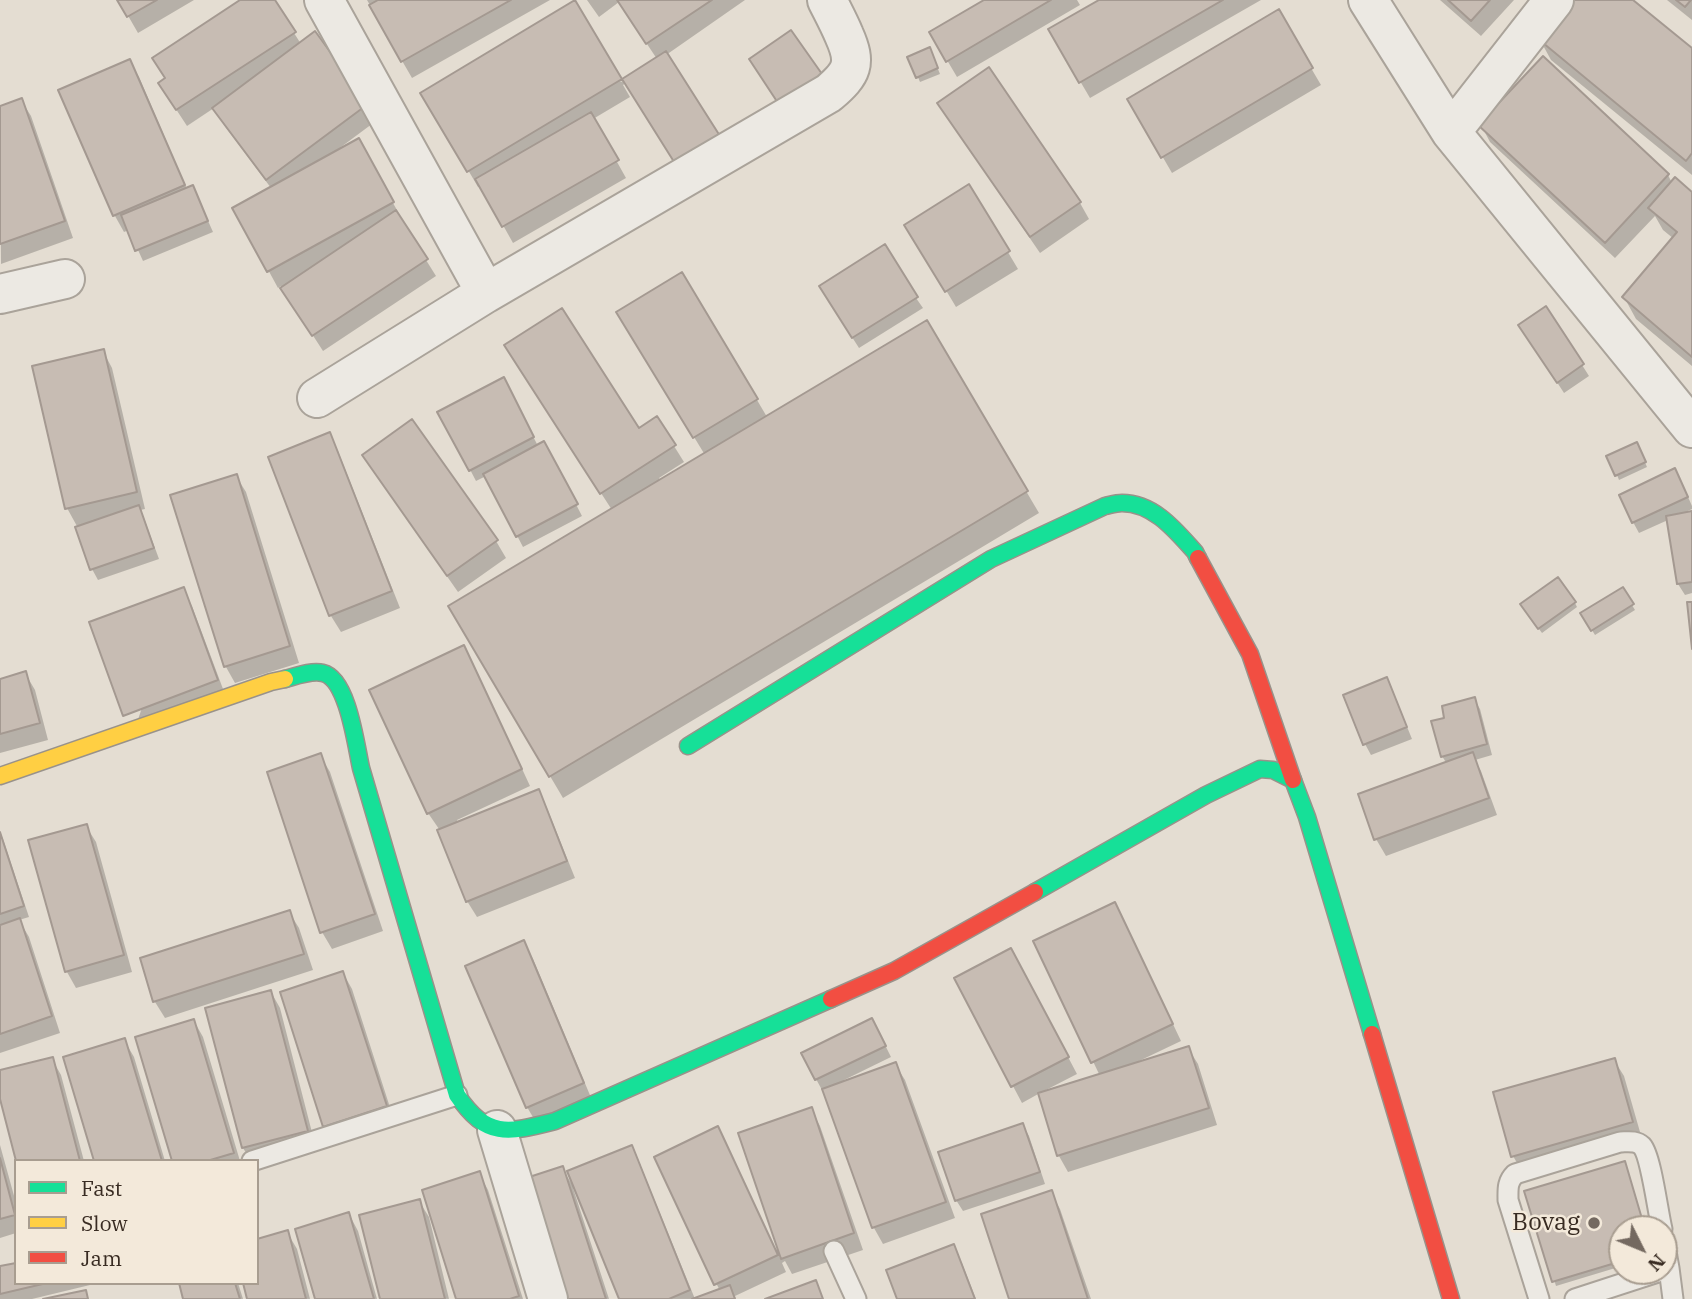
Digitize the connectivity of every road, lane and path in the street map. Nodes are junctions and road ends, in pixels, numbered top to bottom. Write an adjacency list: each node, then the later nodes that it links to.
1 (324, 0): 7 (street)
2 (827, 0): 7 (street)
3 (1368, 0): 5 (street)
4 (1555, 0): 5 (street)
5 (1451, 132): 10 (street)
6 (65, 279): 8 (street)
7 (486, 293): 9 (street)
8 (0, 294)
9 (317, 398)
10 (1692, 428)
11 (688, 746): 13 (street)
12 (0, 776): 14 (street)
13 (1293, 780): 15 (street); 22 (street)
14 (457, 1095): 15 (street); 16 (lane)
15 (497, 1130): 20 (street)
16 (258, 1159)
17 (1659, 1215): 23 (lane)
18 (834, 1251): 21 (lane)
19 (1618, 1285): 24 (lane)
20 (548, 1299)
21 (856, 1299)
22 (1451, 1299)
23 (1539, 1299)
24 (1575, 1299)

